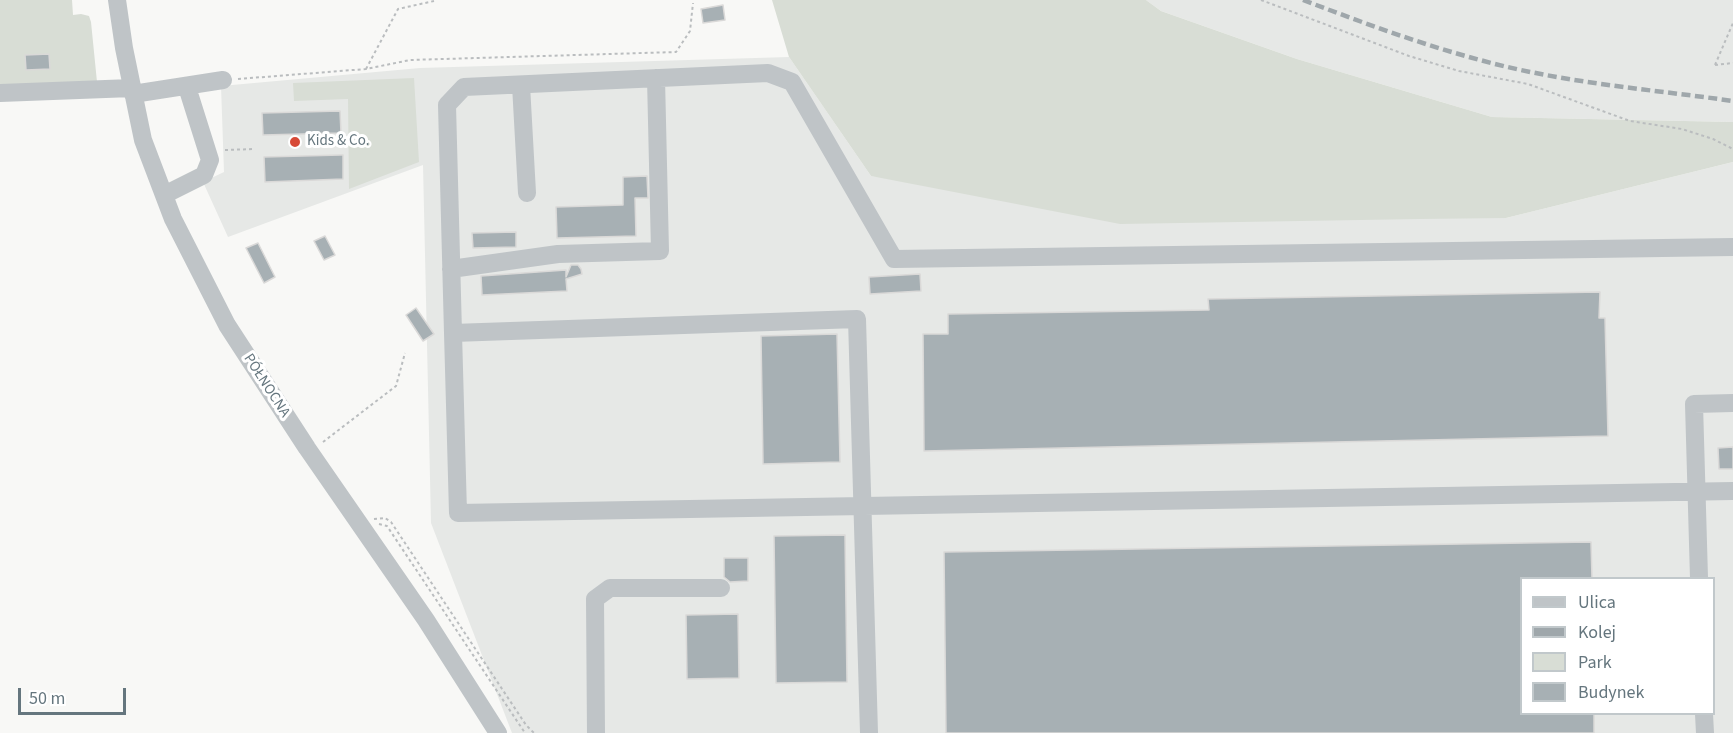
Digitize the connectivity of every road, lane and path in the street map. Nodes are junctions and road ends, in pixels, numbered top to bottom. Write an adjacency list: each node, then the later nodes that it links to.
1 (117, 0): 12 (street, PÓŁNOCNA)
2 (1261, 0): 15 (path)
3 (434, 1): 7 (path)
4 (693, 3): 7 (path)
5 (1733, 23): 6 (path)
6 (1733, 63)
7 (366, 69): 9 (path)
8 (656, 78): 10 (street); 19 (street); 20 (street)
9 (223, 80): 11 (street)
10 (521, 85): 17 (street); 20 (street)
11 (187, 87): 12 (street); 16 (street)
12 (133, 91): 13 (street); 18 (street, PÓŁNOCNA)
13 (0, 93)
14 (254, 149): 16 (path)
15 (1733, 149)
16 (207, 151): 18 (street)
17 (527, 193)
18 (164, 195): 24 (street, PÓŁNOCNA)
19 (1733, 247)
20 (451, 269): 21 (street)
21 (453, 333): 27 (street); 27 (street)
22 (405, 353): 24 (path)
23 (1733, 403): 26 (street)
24 (310, 452): 28 (street, PÓŁNOCNA)
25 (1733, 491): 26 (street)
26 (1696, 492): 27 (street); 29 (street)
27 (862, 506): 36 (street)
28 (369, 525): 32 (street, PÓŁNOCNA); 33 (path); 34 (path)
29 (1699, 577)
30 (721, 588): 35 (street)
31 (1704, 715): 37 (street)
32 (498, 733)
33 (525, 733)
34 (534, 733)
35 (596, 733)
36 (869, 733)
37 (1705, 733)

